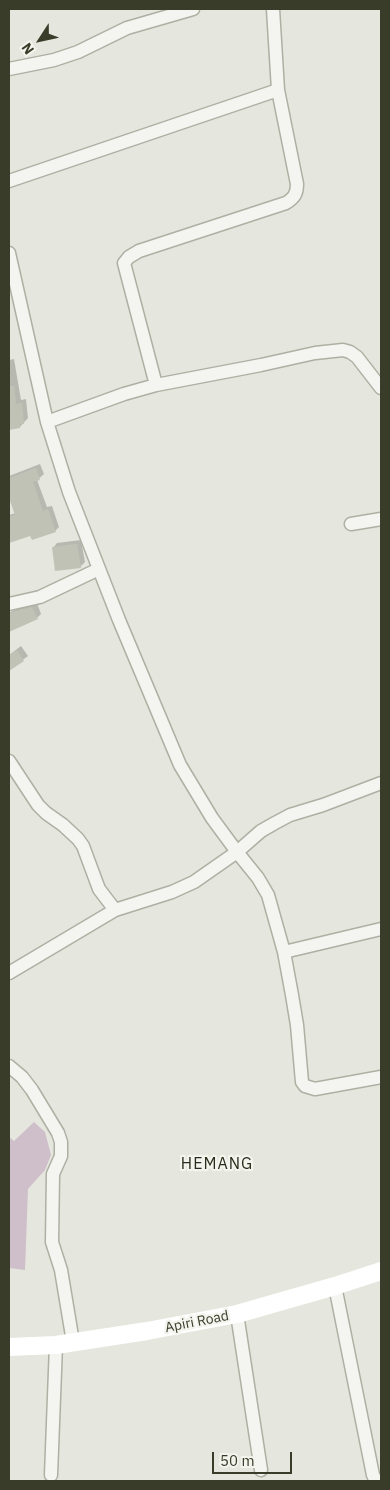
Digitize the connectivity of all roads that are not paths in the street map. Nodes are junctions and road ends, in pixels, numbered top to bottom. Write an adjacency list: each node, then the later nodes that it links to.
1 (193, 9): 3 (street)
2 (273, 9): 4 (street)
3 (9, 69)
4 (278, 90): 5 (street); 7 (street)
5 (9, 181)
6 (9, 253): 9 (street)
7 (156, 385): 8 (street); 9 (street)
8 (381, 388)
9 (47, 422): 12 (street)
10 (381, 519): 11 (street)
11 (351, 524)
12 (99, 569): 13 (street); 16 (street)
13 (9, 604)
14 (9, 761): 17 (street)
15 (381, 783): 16 (street)
16 (237, 852): 17 (street); 19 (street)
17 (114, 910): 20 (street)
18 (381, 929): 19 (street)
19 (284, 952): 22 (street)
20 (9, 973)
21 (9, 1066): 26 (street)
22 (381, 1077)
23 (381, 1272): 24 (street, Apiri Road)
24 (335, 1286): 25 (street, Apiri Road); 30 (street)
25 (237, 1314): 26 (street, Apiri Road); 28 (street)
26 (64, 1343): 27 (street, Apiri Road); 29 (street)
27 (9, 1347)
28 (261, 1470)
29 (52, 1475)
30 (376, 1481)

